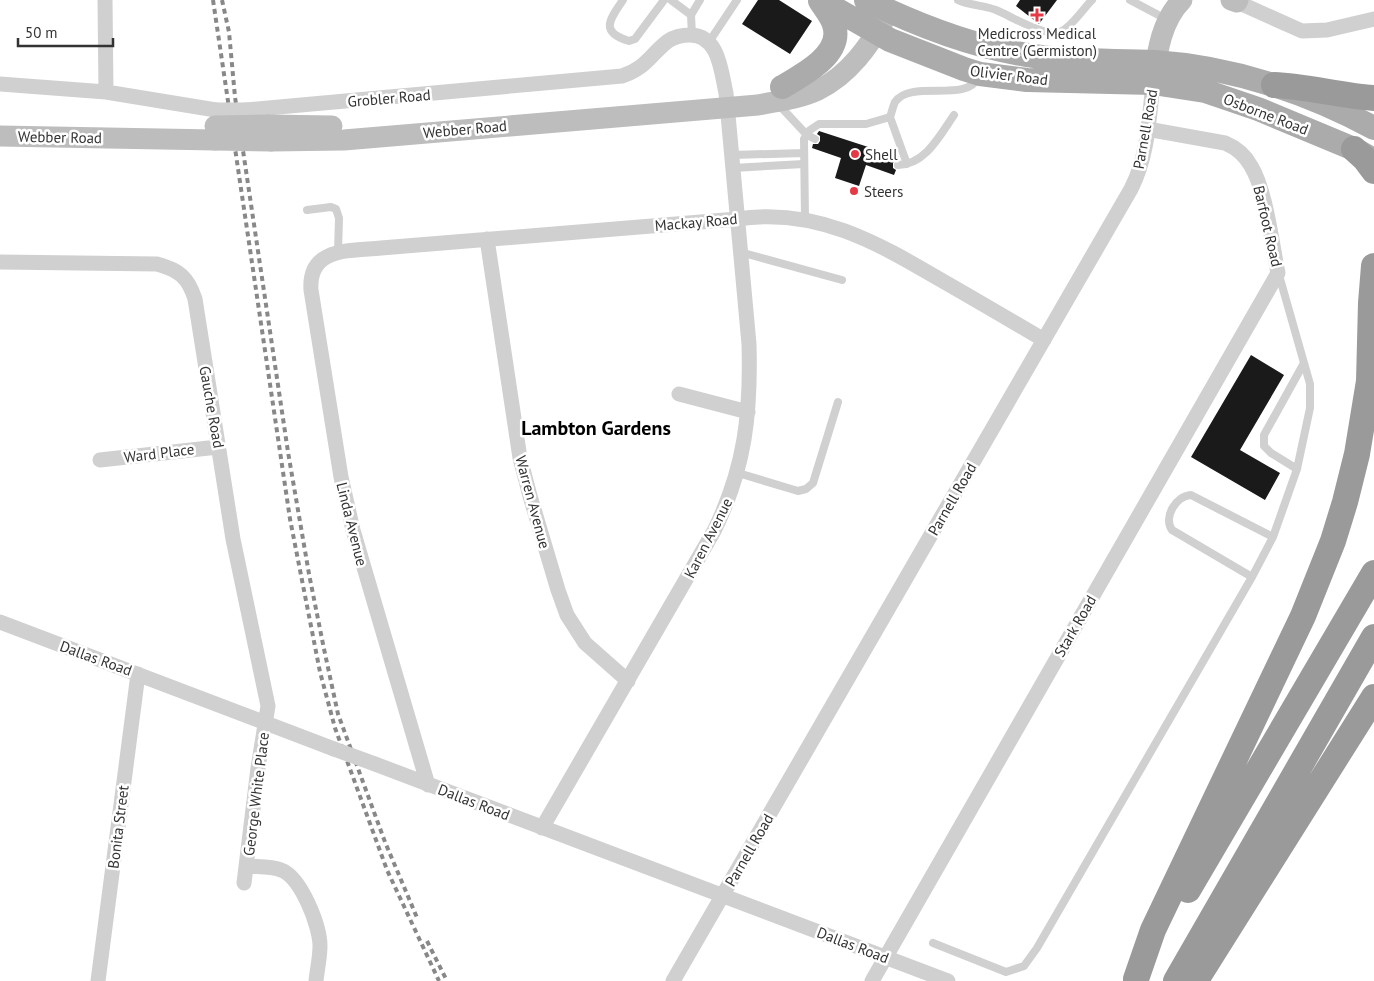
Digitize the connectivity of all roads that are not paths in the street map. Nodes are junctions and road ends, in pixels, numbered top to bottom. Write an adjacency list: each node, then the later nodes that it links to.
1 (105, 0): 24 (street)
2 (623, 0): 3 (lane)
3 (664, 0)
4 (671, 0): 14 (lane)
5 (700, 0): 14 (lane)
6 (736, 0): 19 (lane)
7 (820, 0): 17 (main road, Olivier Road); 25 (main road)
8 (958, 0): 9 (lane)
9 (1092, 0)
10 (1130, 0): 16 (lane)
11 (1182, 0): 16 (main road, Parnell Road)
12 (1235, 1): 15 (street)
13 (877, 5): 17 (main road, Webber Road); 20 (main road, Olivier Road)
14 (691, 14): 18 (lane)
15 (1374, 19)
16 (1168, 20): 20 (main road, Parnell Road)
17 (870, 29): 21 (main road, Olivier Road); 25 (main road, Webber Road)
18 (692, 34): 19 (street); 31 (street, Grobler Road, bridge)
19 (709, 42): 27 (street)
20 (1154, 73): 21 (main road, Olivier Road); 23 (main road, Osborne Road); 33 (street, Parnell Road); 38 (main road, Osborne Road)
21 (980, 74): 29 (lane)
22 (0, 84): 24 (street, Grobler Road)
23 (1274, 85): 26 (highway); 32 (main road, Osborne Road)
24 (106, 92): 31 (street, Grobler Road)
25 (779, 94): 27 (main road, Webber Road); 34 (lane)
26 (1374, 98)
27 (727, 100): 31 (main road, Webber Road, bridge); 39 (street, Karen Avenue)
28 (954, 115): 41 (lane)
29 (890, 117): 34 (lane); 41 (lane)
30 (0, 123): 31 (main road, Webber Road)
31 (215, 125): 35 (main road, Webber Road)
32 (1374, 128)
33 (1147, 129): 53 (street, Barfoot Road); 56 (street, Parnell Road)
34 (807, 135): 36 (lane); 37 (lane)
35 (0, 136)
36 (815, 139)
37 (804, 153): 39 (lane); 40 (lane)
38 (1364, 155): 43 (highway)
39 (733, 161): 40 (lane); 45 (street, Karen Avenue)
40 (804, 164): 46 (lane)
41 (907, 164): 42 (lane)
42 (898, 165)
43 (1374, 171)
44 (307, 210): 48 (lane)
45 (737, 219): 46 (street, Mackay Road); 47 (street, Mackay Road); 49 (street, Karen Avenue)
46 (805, 219): 56 (street, Mackay Road)
47 (487, 239): 48 (street, Mackay Road); 71 (street, Warren Avenue)
48 (338, 252): 50 (street, Mackay Road)
49 (740, 252): 54 (lane); 60 (street, Karen Avenue)
50 (321, 259): 74 (street, Linda Avenue)
51 (0, 262): 61 (street, Gauche Road)
52 (1374, 266): 55 (highway)
53 (1278, 272): 57 (lane, Barfoot Road); 80 (street, Stark Road)
54 (842, 280)
55 (1373, 317): 81 (highway)
56 (1044, 340): 78 (street, Parnell Road)
57 (1304, 362): 63 (lane, Barfoot Road); 63 (lane)
58 (679, 394): 60 (street)
59 (838, 402): 64 (lane)
60 (748, 412): 64 (street, Karen Avenue)
61 (218, 446): 62 (street, Ward Place); 73 (street, Gauche Road)
62 (100, 460)
63 (1297, 469): 65 (lane, Barfoot Road)
64 (738, 473): 71 (street, Karen Avenue)
65 (1273, 537): 67 (lane, Barfoot Road); 67 (lane)
66 (1374, 573): 81 (highway)
67 (1252, 577): 79 (lane, Barfoot Road)
68 (0, 622): 70 (street, Dallas Road)
69 (1374, 637): 87 (highway)
70 (138, 674): 73 (street, Dallas Road); 82 (street, Bonita Street)
71 (628, 681): 75 (street, Karen Avenue)
72 (1374, 698): 88 (highway)
73 (265, 722): 74 (street, Dallas Road, bridge); 76 (street, George White Place)
74 (428, 784): 75 (street, Dallas Road)
75 (542, 828): 78 (street, Dallas Road)
76 (247, 866): 77 (street, George White Place); 83 (street, George White Place)
77 (244, 883)
78 (723, 896): 80 (street, Dallas Road); 84 (street, Parnell Road)
79 (933, 943)
80 (885, 958): 85 (street, Stark Road); 86 (street, Dallas Road)
81 (1135, 980)
82 (98, 981)
83 (316, 981)
84 (674, 981)
85 (872, 981)
86 (948, 981)
87 (1176, 981)
88 (1196, 981)

